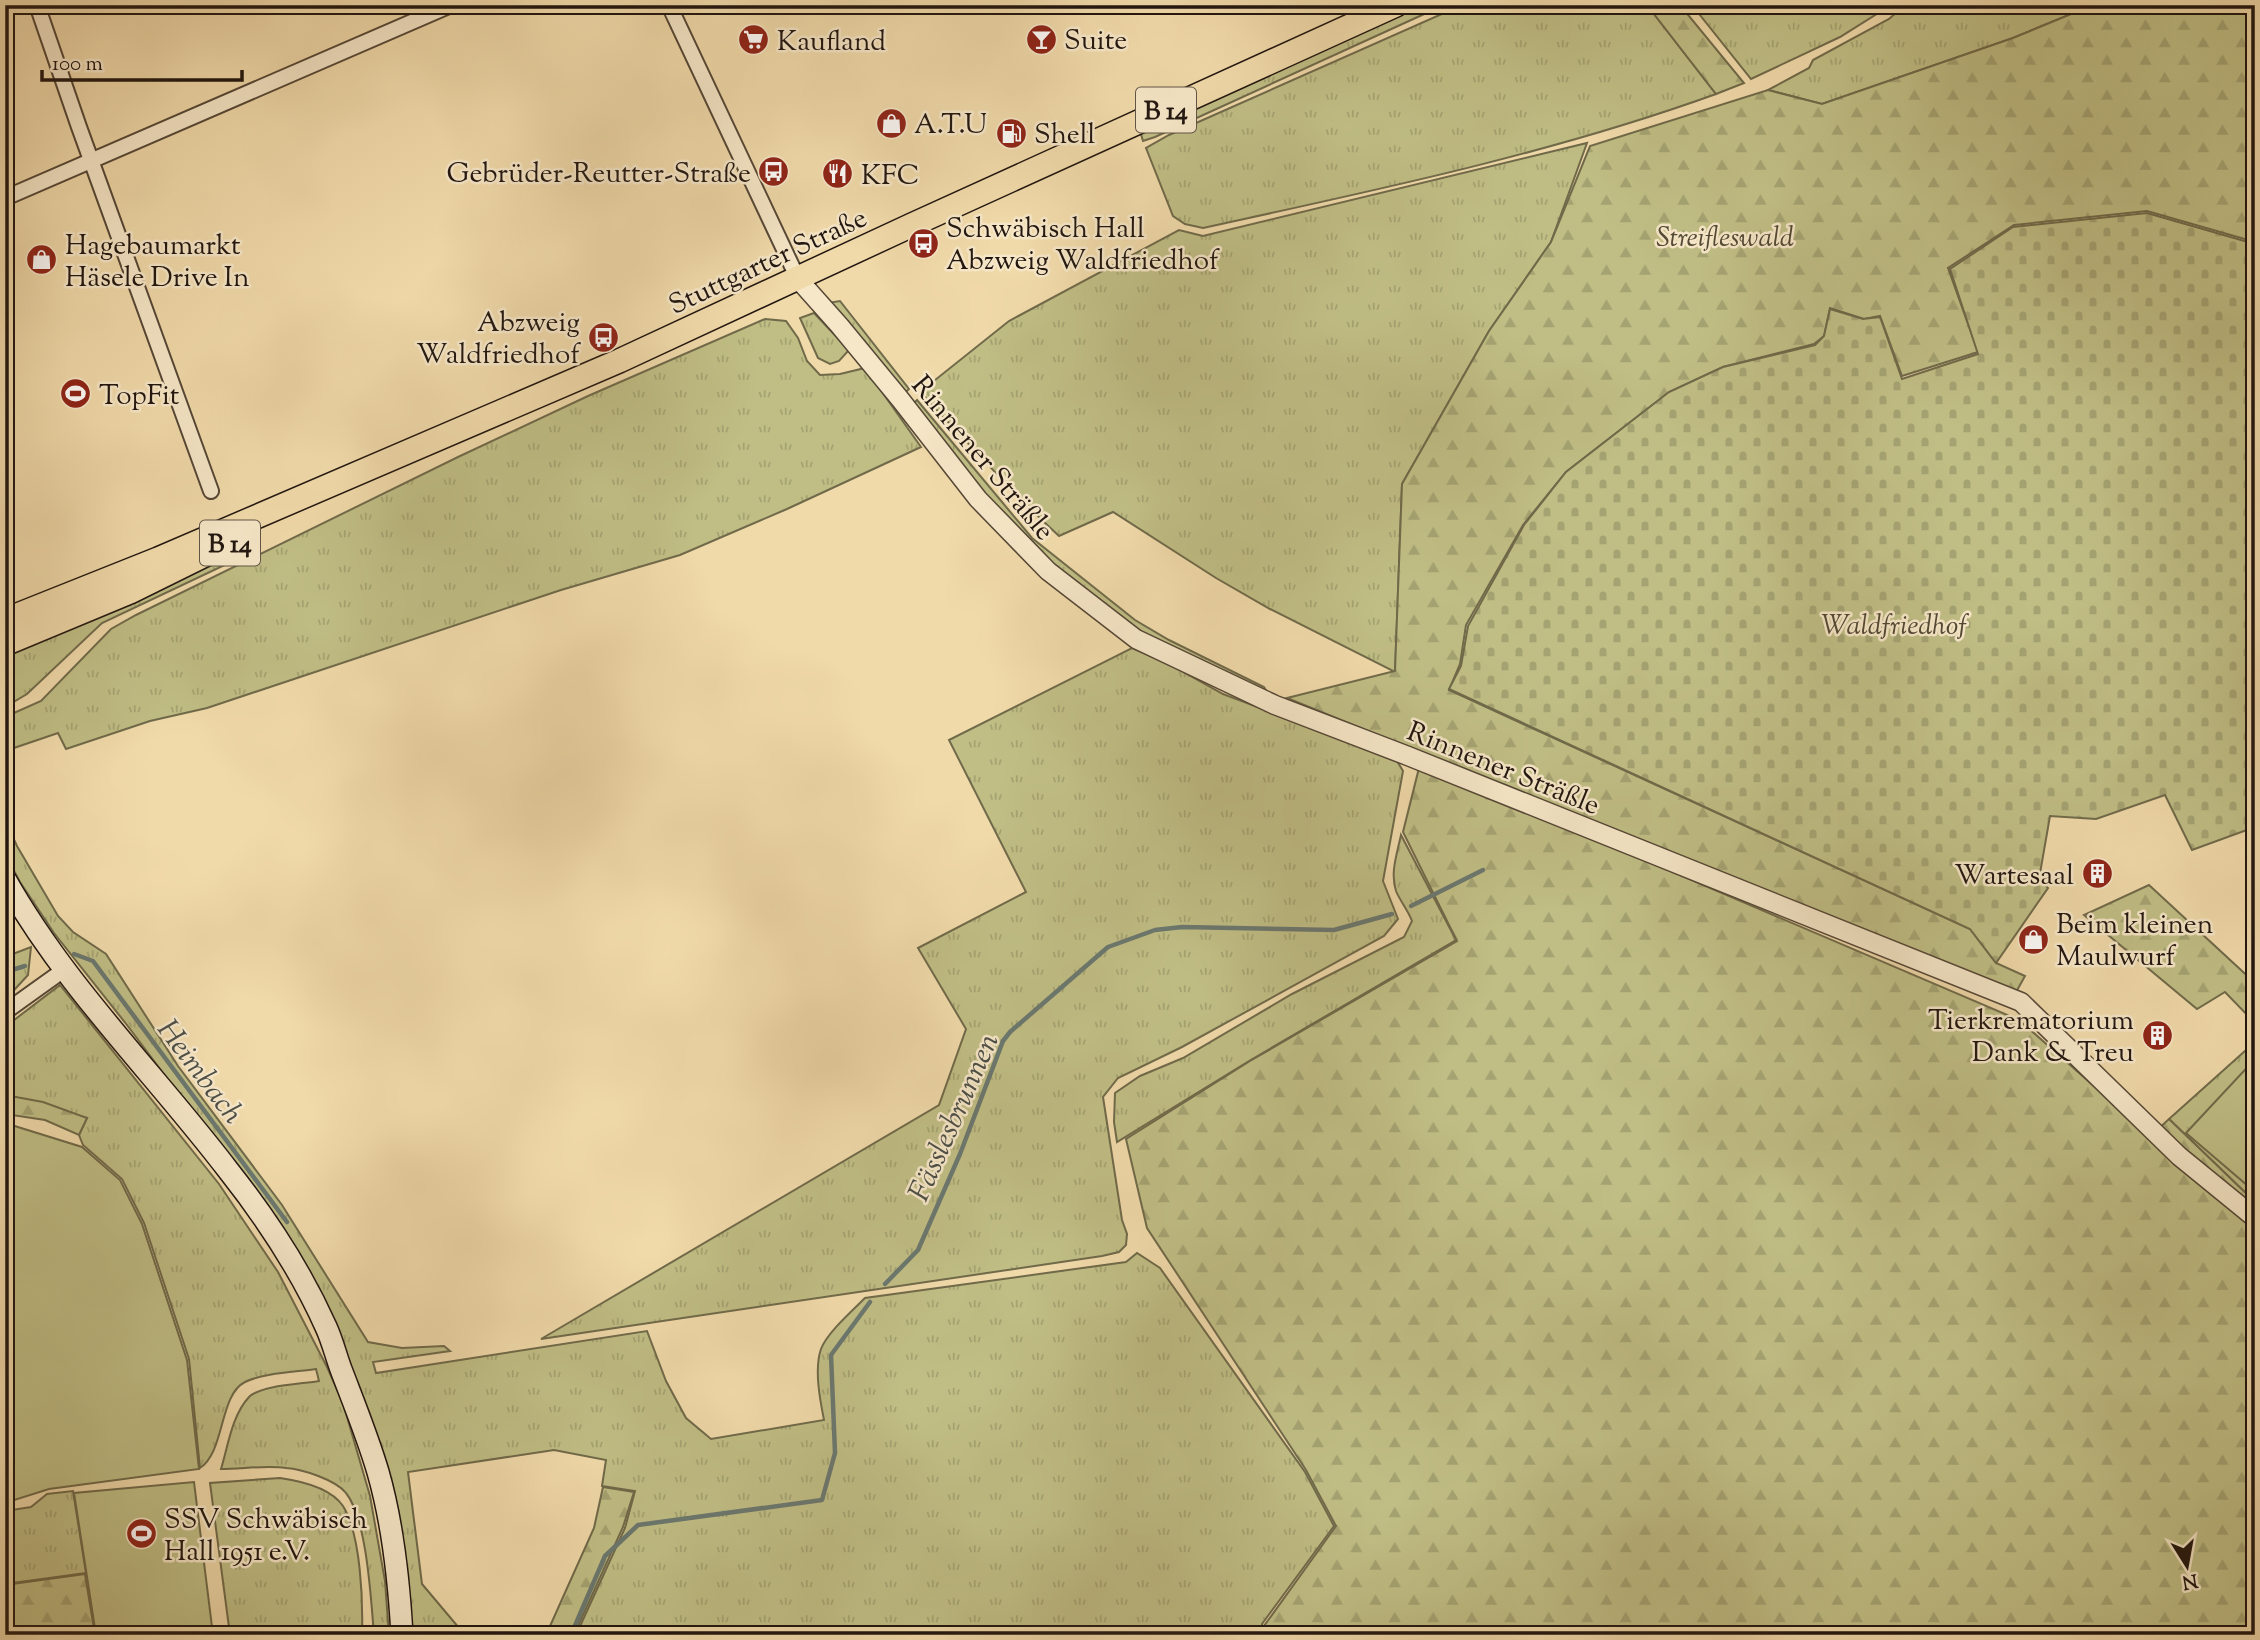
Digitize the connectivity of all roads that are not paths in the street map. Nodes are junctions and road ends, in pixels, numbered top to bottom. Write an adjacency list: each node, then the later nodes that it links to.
1 (37, 5): 5 (street)
2 (451, 5): 5 (street)
3 (668, 5): 7 (street)
4 (1396, 5): 7 (main road, Stuttgarter Straße / B 14)
5 (91, 160): 6 (street); 9 (street)
6 (5, 198)
7 (798, 279): 8 (main road, Stuttgarter Straße / B 14); 15 (street, Rinnener Sträßle)
8 (451, 434): 10 (main road, Stuttgarter Straße / B 14); 11 (main road, Stuttgarter Straße / B 14)
9 (211, 491)
10 (5, 620)
11 (5, 644)
12 (5, 879): 13 (main road)
13 (65, 969): 14 (street); 16 (main road)
14 (5, 1012)
15 (2255, 1218)
16 (402, 1635)

